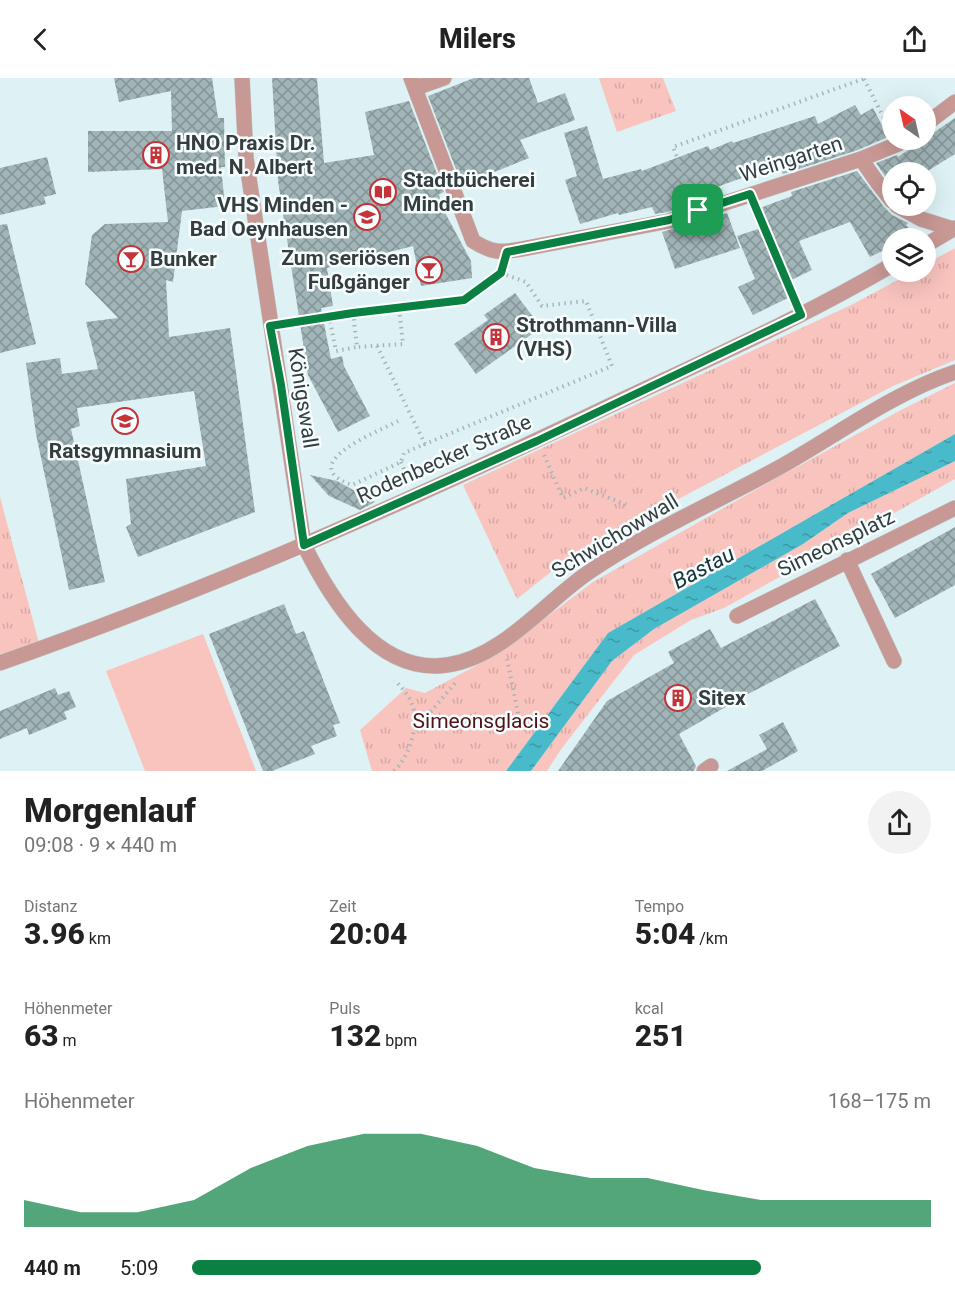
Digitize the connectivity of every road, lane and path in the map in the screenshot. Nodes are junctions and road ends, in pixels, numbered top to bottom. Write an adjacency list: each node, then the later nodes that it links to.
1 (242, 78): 23 (street, Königswall)
2 (444, 78): 4 (street)
3 (865, 78): 6 (path); 12 (path)
4 (414, 83): 16 (street, Weingarten)
5 (955, 102): 7 (street)
6 (882, 113)
7 (936, 116)
8 (883, 150): 9 (street, Weingarten)
9 (861, 159): 10 (street); 11 (street, Weingarten)
10 (882, 189)
11 (750, 194): 12 (street, Weingarten); 21 (path)
12 (698, 210): 16 (street, Weingarten)
13 (915, 216): 14 (street)
14 (954, 229): 15 (street)
15 (936, 239)
16 (507, 252): 18 (path)
17 (882, 270): 21 (street, Rodenbecker Straße)
18 (501, 273): 19 (path); 29 (path)
19 (399, 308): 20 (path); 24 (path)
20 (353, 313): 22 (path); 25 (path)
21 (801, 315): 28 (street, Rodenbecker Straße)
22 (329, 316): 23 (path); 25 (path)
23 (270, 326): 34 (street, Königswall)
24 (378, 346): 25 (path); 29 (path)
25 (357, 347)
26 (955, 372): 37 (street, Schwichowwall)
27 (398, 421): 30 (path)
28 (537, 441): 32 (path); 34 (street, Rodenbecker Straße)
29 (425, 444): 30 (path)
30 (401, 462): 31 (path)
31 (403, 468)
32 (627, 505)
33 (955, 508): 35 (street, Simeonsplatz)
34 (304, 545): 38 (street, Schwichowwall); 40 (street, Rodenbecker Straße)
35 (848, 560): 36 (street, Simeonsplatz); 39 (street)
36 (737, 616)
37 (504, 641): 38 (street, Schwichowwall); 42 (path)
38 (477, 656): 43 (path)
39 (894, 661)
40 (0, 663)
41 (395, 680): 43 (path)
42 (521, 728)
43 (414, 731): 44 (path)
44 (394, 771)

